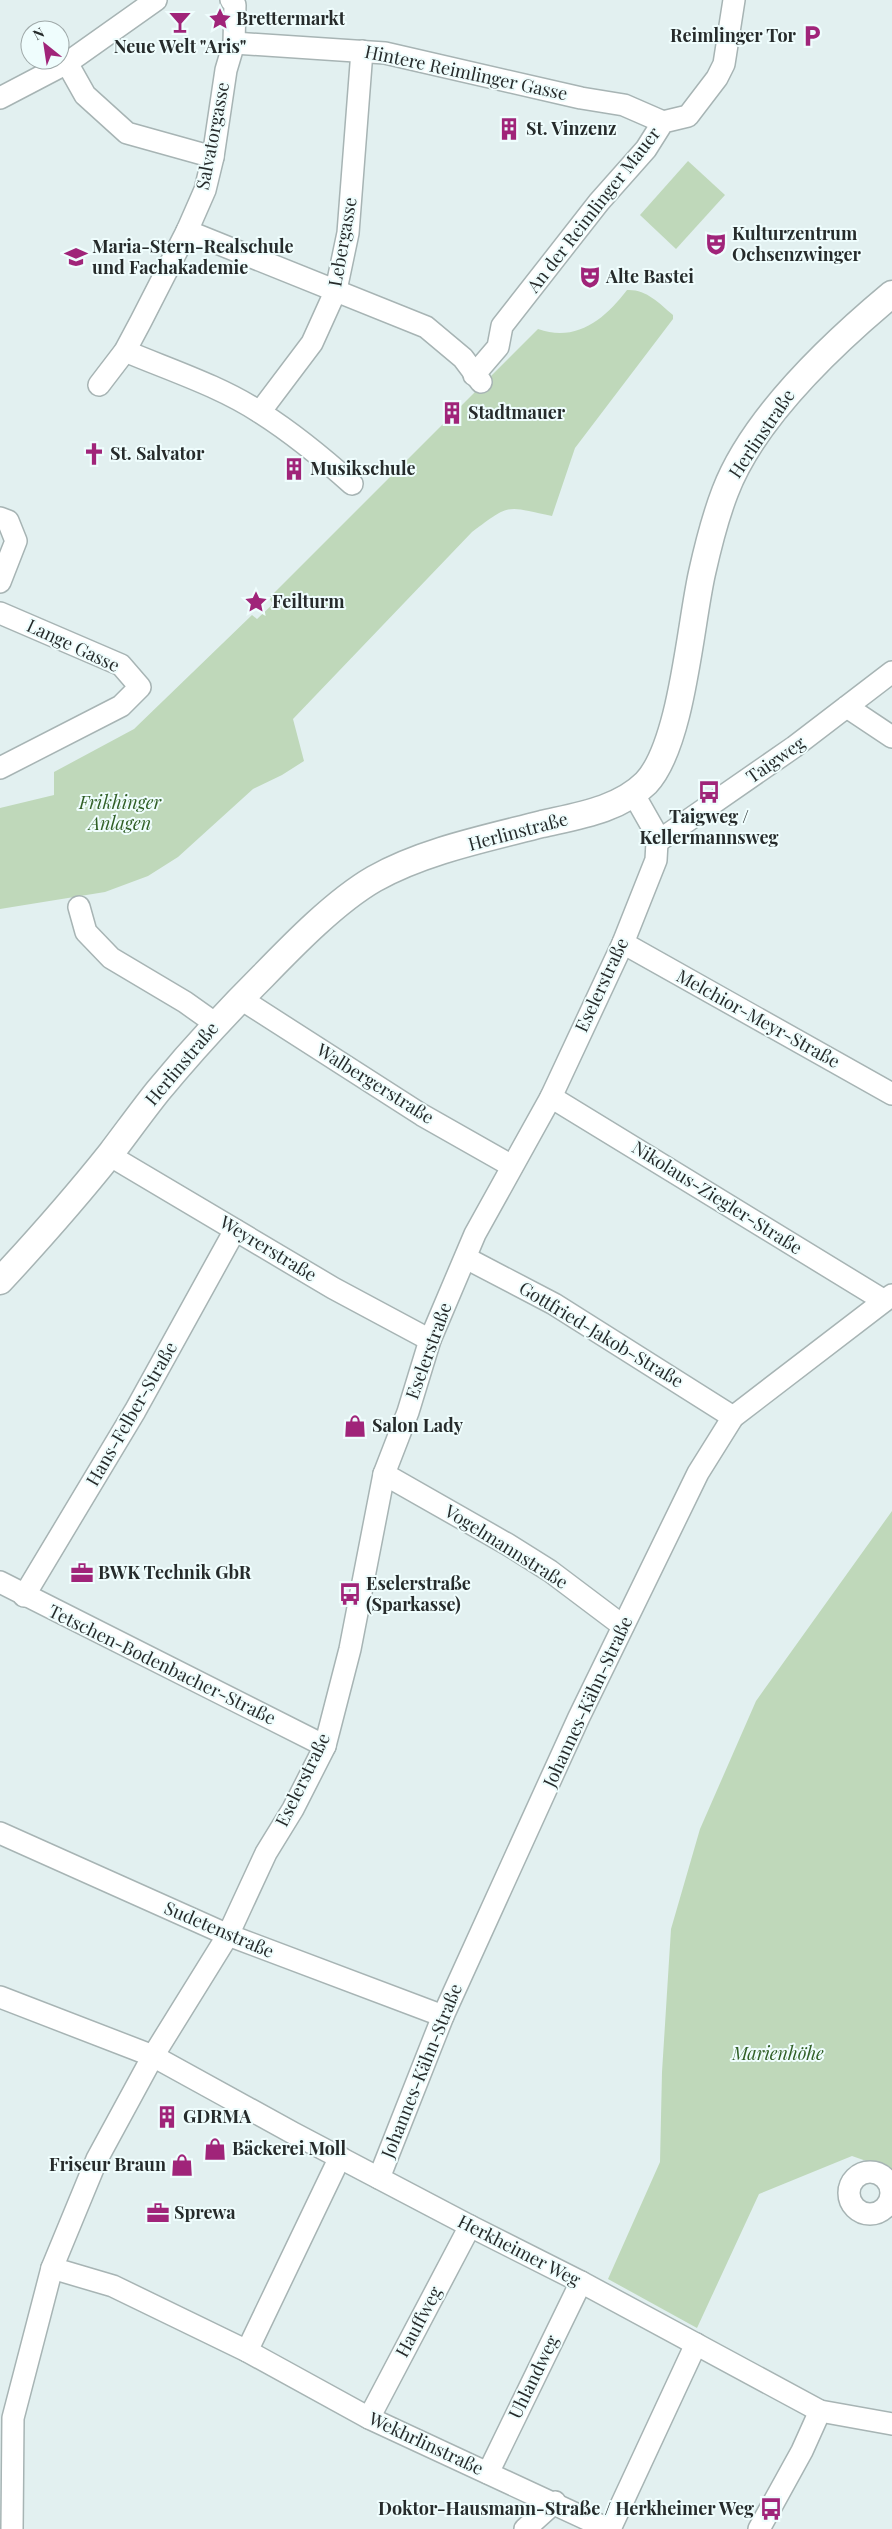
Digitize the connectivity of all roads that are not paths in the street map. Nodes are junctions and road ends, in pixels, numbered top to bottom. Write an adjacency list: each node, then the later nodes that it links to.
1 (231, 0): 4 (street)
2 (734, 0): 10 (street, An der Reimlinger Mauer)
3 (154, 1): 6 (street)
4 (234, 43): 5 (street, Hintere Reimlinger Gasse); 11 (street, Salvatorgasse)
5 (362, 51): 10 (street, Hintere Reimlinger Gasse); 13 (street, Lebergasse)
6 (70, 61)
7 (70, 68): 11 (street)
8 (51, 70): 9 (street)
9 (2, 92)
10 (664, 122): 13 (street, An der Reimlinger Mauer)
11 (213, 157): 12 (street, Salvatorgasse)
12 (187, 231): 13 (street); 15 (street, Salvatorgasse)
13 (336, 290): 17 (street, Lebergasse)
14 (892, 294): 26 (main road, Herlinstraße)
15 (125, 351): 16 (street, Salvatorgasse); 17 (street)
16 (99, 385)
17 (260, 412): 18 (street)
18 (352, 484)
19 (4, 519): 20 (street)
20 (0, 582)
21 (0, 614): 25 (street, Lange Gasse)
22 (892, 672): 23 (street, Taigweg)
23 (847, 708): 24 (street); 27 (street, Taigweg)
24 (892, 736)
25 (0, 768)
26 (633, 793): 27 (street, Eselerstraße); 30 (main road, Herlinstraße)
27 (657, 842): 29 (street, Eselerstraße)
28 (79, 907): 31 (street)
29 (623, 943): 32 (street, Melchior-Meyr-Straße); 33 (street, Eselerstraße)
30 (240, 999): 31 (main road, Herlinstraße); 35 (street, Walbergerstraße)
31 (216, 1024): 34 (main road, Herlinstraße)
32 (892, 1094)
33 (551, 1096): 35 (street, Eselerstraße); 39 (street, Nikolaus-Ziegler-Straße)
34 (109, 1155): 36 (street, Weyrerstraße); 38 (main road, Herlinstraße)
35 (512, 1166): 37 (street, Eselerstraße)
36 (235, 1230): 40 (street, Weyrerstraße); 44 (street, Hans-Felber-Straße)
37 (466, 1258): 40 (street, Eselerstraße); 41 (street, Gottfried-Jakob-Straße)
38 (3, 1272)
39 (888, 1298): 41 (street, Johannes-Kähn-Straße)
40 (430, 1340): 42 (street, Eselerstraße)
41 (733, 1417): 45 (street, Johannes-Kähn-Straße)
42 (384, 1474): 45 (street, Vogelmannstraße); 46 (street, Eselerstraße)
43 (0, 1582): 44 (street, Tetschen-Bodenbacher-Straße)
44 (24, 1596): 46 (street, Tetschen-Bodenbacher-Straße)
45 (623, 1626): 50 (street, Johannes-Kähn-Straße)
46 (324, 1746): 48 (street, Eselerstraße)
47 (0, 1833): 48 (street, Sudetenstraße)
48 (228, 1934): 50 (street, Sudetenstraße); 51 (street, Eselerstraße)
49 (0, 1997): 51 (street, Herkheimer Weg)
50 (443, 2016): 53 (street, Johannes-Kähn-Straße)
51 (153, 2056): 52 (street, Herkheimer Weg); 55 (street, Eselerstraße)
52 (340, 2157): 53 (street, Herkheimer Weg); 58 (street)
53 (379, 2178): 54 (street, Herkheimer Weg)
54 (470, 2226): 56 (street, Herkheimer Weg); 60 (street, Hauffweg)
55 (52, 2268): 58 (street, Wekhrlinstraße); 61 (street, Eselerstraße)
56 (581, 2282): 57 (street, Herkheimer Weg); 63 (street, Uhlandweg)
57 (696, 2344): 59 (street, Herkheimer Weg); 67 (street)
58 (247, 2351): 60 (street, Wekhrlinstraße)
59 (820, 2411): 62 (street, Herkheimer Weg); 68 (street)
60 (369, 2418): 63 (street, Wekhrlinstraße)
61 (6, 2420): 65 (street, Eselerstraße)
62 (892, 2424)
63 (488, 2473): 64 (street, Wekhrlinstraße)
64 (555, 2502): 66 (street); 67 (street, Wekhrlinstraße)
65 (12, 2529)
66 (525, 2529)
67 (609, 2529)
68 (760, 2529)

